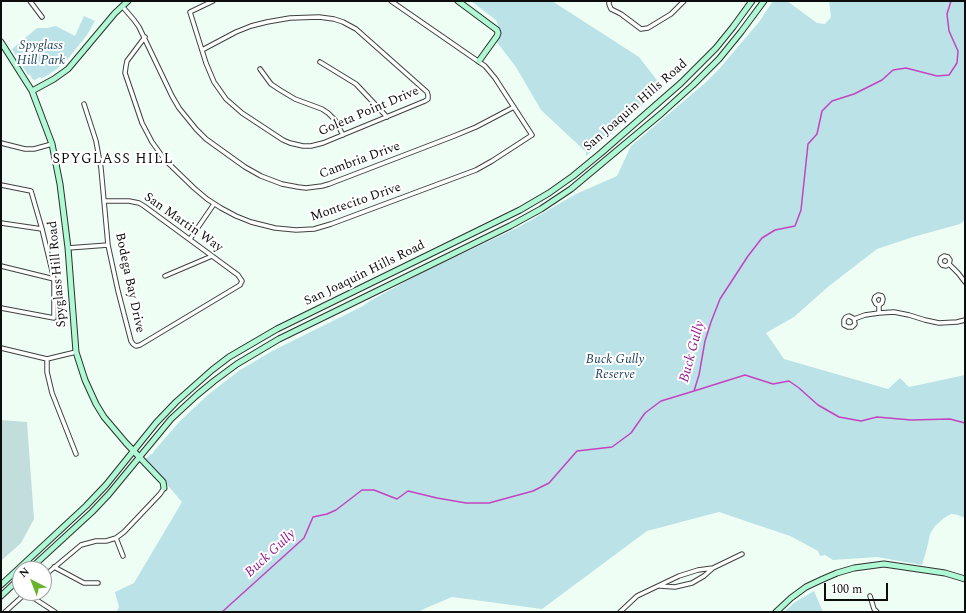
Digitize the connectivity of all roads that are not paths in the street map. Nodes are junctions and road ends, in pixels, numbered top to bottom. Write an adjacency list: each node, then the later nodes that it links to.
1 (30, 1): 11 (street)
2 (128, 1): 10 (main road)
3 (213, 1): 14 (street, Goleta Point Drive)
4 (391, 1): 15 (street)
5 (458, 1): 15 (main road)
6 (609, 1): 7 (street)
7 (684, 1)
8 (752, 1): 48 (main road, San Joaquin Hills Road)
9 (764, 1): 50 (main road, San Joaquin Hills Road)
10 (122, 6): 12 (street, Cambria Drive); 18 (main road)
11 (42, 17)
12 (145, 37): 20 (street, Cambria Drive); 27 (street, Montecito Drive)
13 (1, 42): 18 (main road, Spyglass Hill Road)
14 (202, 50): 21 (street, Goleta Point Drive); 22 (street, Goleta Point Drive)
15 (479, 61): 20 (street)
16 (320, 62): 21 (street)
17 (260, 69): 22 (street)
18 (32, 91): 24 (main road, Spyglass Hill Road)
19 (84, 104): 26 (street, Bodega Bay Drive)
20 (514, 107): 27 (street, Montecito Drive)
21 (387, 117): 22 (street, Goleta Point Drive)
22 (343, 135)
23 (1, 143): 24 (street)
24 (52, 144): 32 (main road, Spyglass Hill Road)
25 (1, 185): 29 (street)
26 (104, 201): 30 (street, San Martin Way); 31 (street, Bodega Bay Drive)
27 (214, 204): 30 (street)
28 (1, 223): 29 (street)
29 (42, 229): 37 (street)
30 (190, 239): 33 (street, San Martin Way)
31 (108, 245): 32 (street); 38 (street, Bodega Bay Drive)
32 (68, 248): 46 (main road, Spyglass Hill Road)
33 (212, 256): 36 (street); 38 (street, San Martin Way)
34 (949, 264): 39 (street)
35 (1, 266): 37 (street)
36 (165, 276)
37 (54, 279): 41 (street)
38 (242, 281)
39 (965, 282)
40 (879, 304): 42 (street)
41 (1, 308)
42 (879, 313): 43 (street); 44 (street)
43 (854, 319)
44 (965, 320)
45 (1, 348): 47 (street)
46 (76, 352): 47 (street); 48 (main road, Spyglass Hill Road)
47 (47, 359): 49 (street)
48 (133, 450): 50 (main road, Spyglass Hill Road); 60 (main road, San Joaquin Hills Road)
49 (76, 454)
50 (139, 458): 51 (main road, Spyglass Hill Road); 55 (main road, San Joaquin Hills Road)
51 (164, 488): 52 (street)
52 (116, 538): 54 (street); 56 (street)
53 (742, 554): 57 (street)
54 (123, 556)
55 (39, 561)
56 (54, 567): 59 (street)
57 (714, 568): 62 (street); 62 (street)
58 (965, 579): 70 (main road)
59 (98, 583)
60 (1, 585)
61 (12, 586): 63 (main road)
62 (659, 586): 69 (street)
63 (1, 596)
64 (870, 596): 71 (street)
65 (17, 601): 67 (street)
66 (38, 601): 68 (street)
67 (5, 612)
68 (55, 612)
69 (620, 612)
70 (776, 612)
71 (877, 612)

